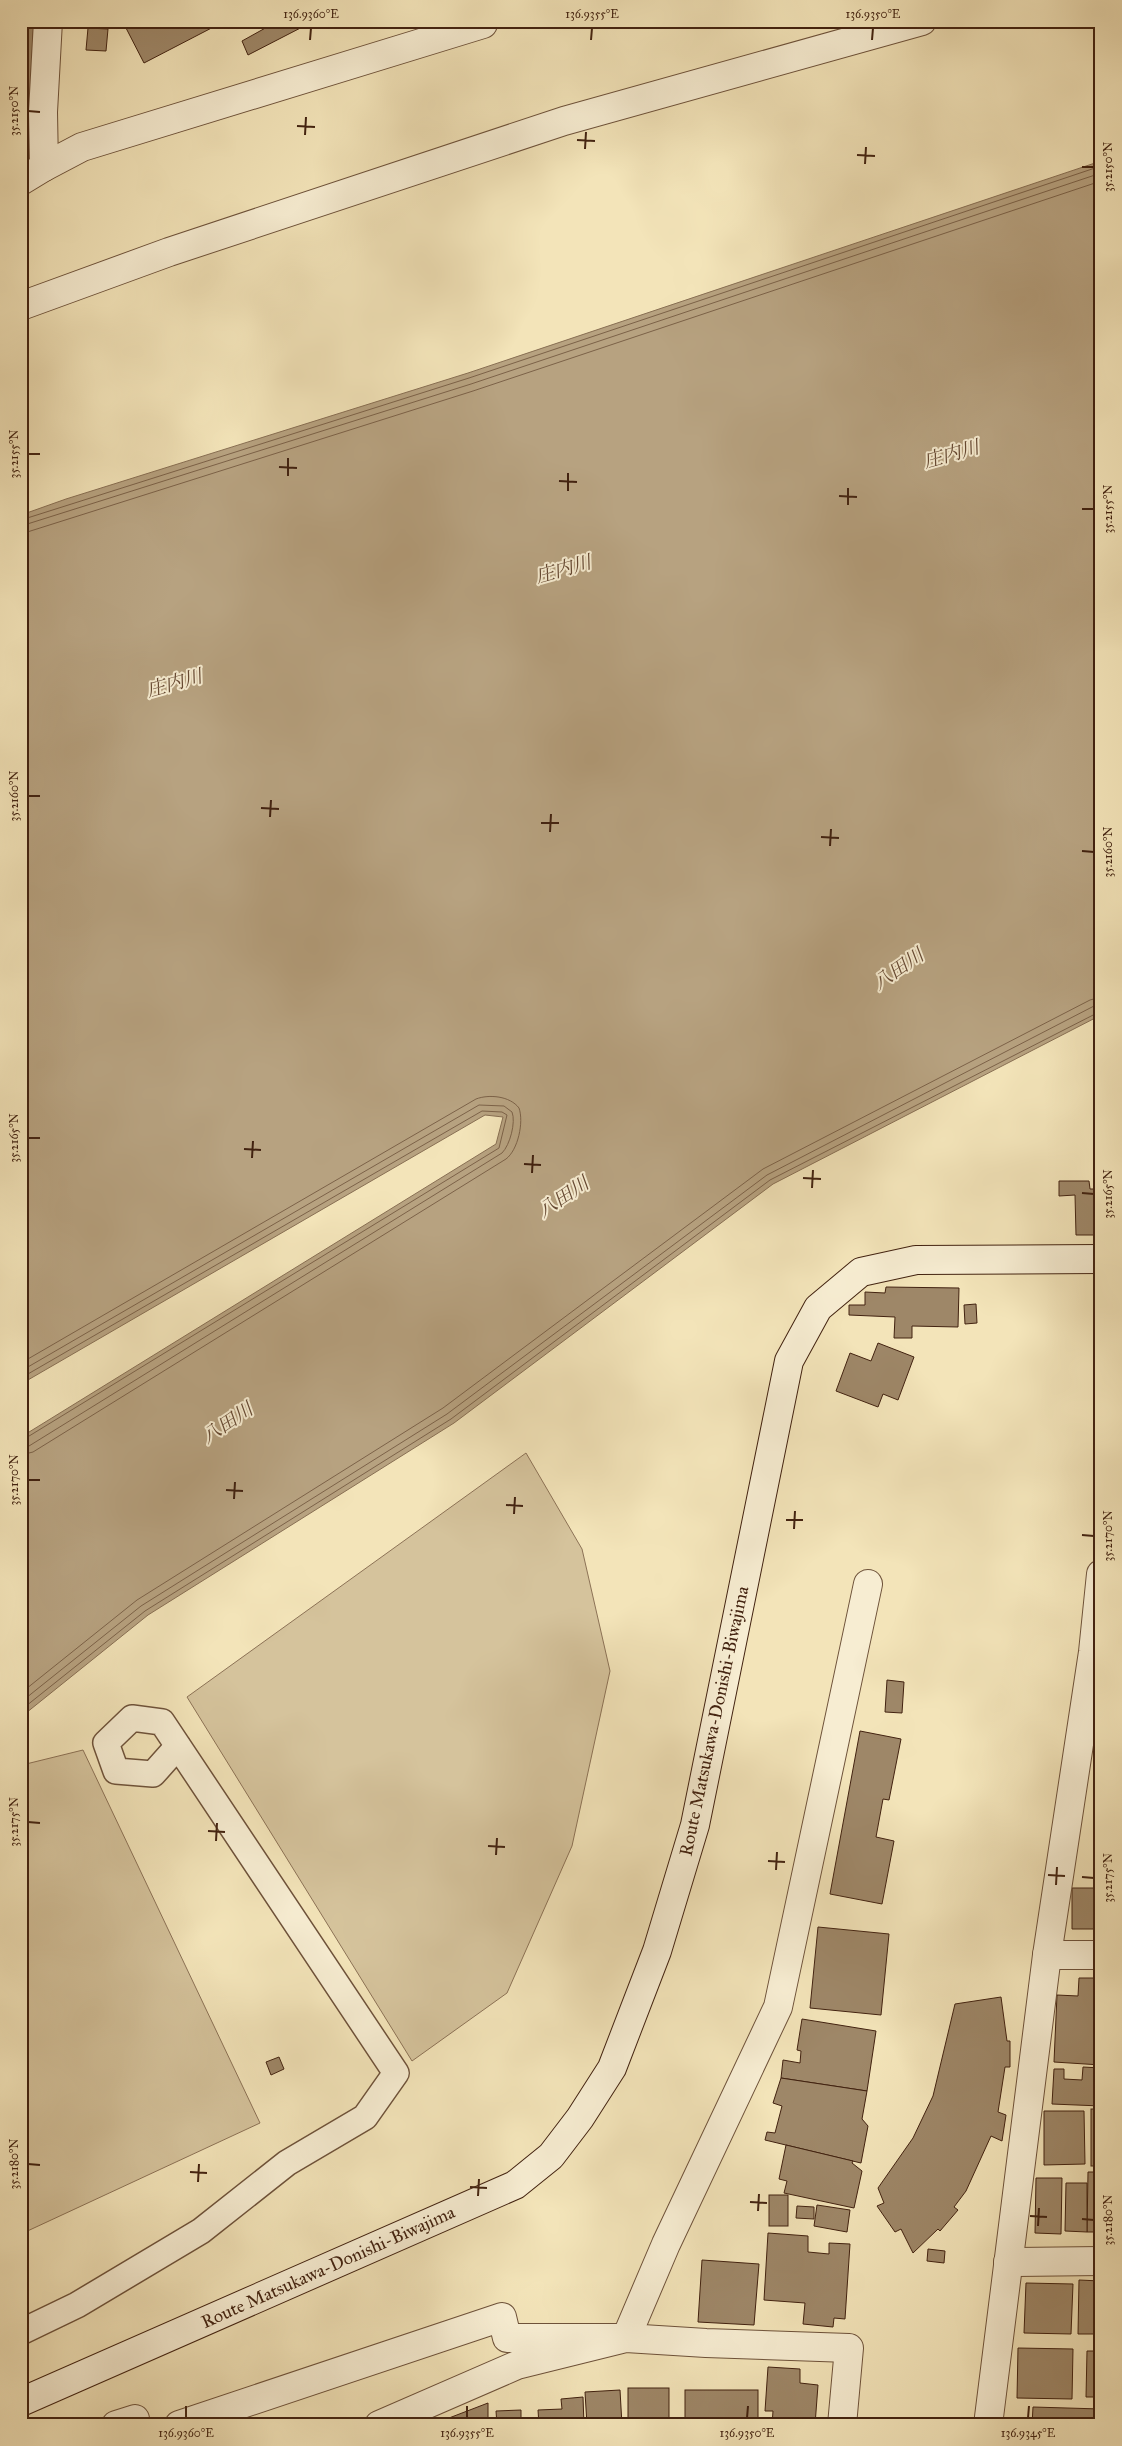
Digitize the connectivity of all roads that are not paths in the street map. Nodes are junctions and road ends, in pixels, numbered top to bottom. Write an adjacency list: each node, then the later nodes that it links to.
1 (48, 21): 4 (street)
2 (922, 21): 5 (street)
3 (483, 24): 4 (street)
4 (32, 174)
5 (21, 306)
6 (1101, 1259): 17 (street, Route Matsukawa-Donishi-Biwajima)
7 (1101, 1574): 9 (street)
8 (868, 1584): 16 (street)
9 (1097, 1652): 11 (street)
10 (178, 1746): 15 (lane)
11 (1047, 1955): 12 (street); 14 (street)
12 (1101, 1955)
13 (1101, 2261): 14 (street)
14 (1008, 2262): 23 (street)
15 (21, 2332)
16 (626, 2338): 20 (street); 21 (street); 22 (street)
17 (21, 2402)
18 (116, 2425): 19 (street)
19 (135, 2425)
20 (179, 2425)
21 (379, 2425)
22 (842, 2425)
23 (988, 2425)

